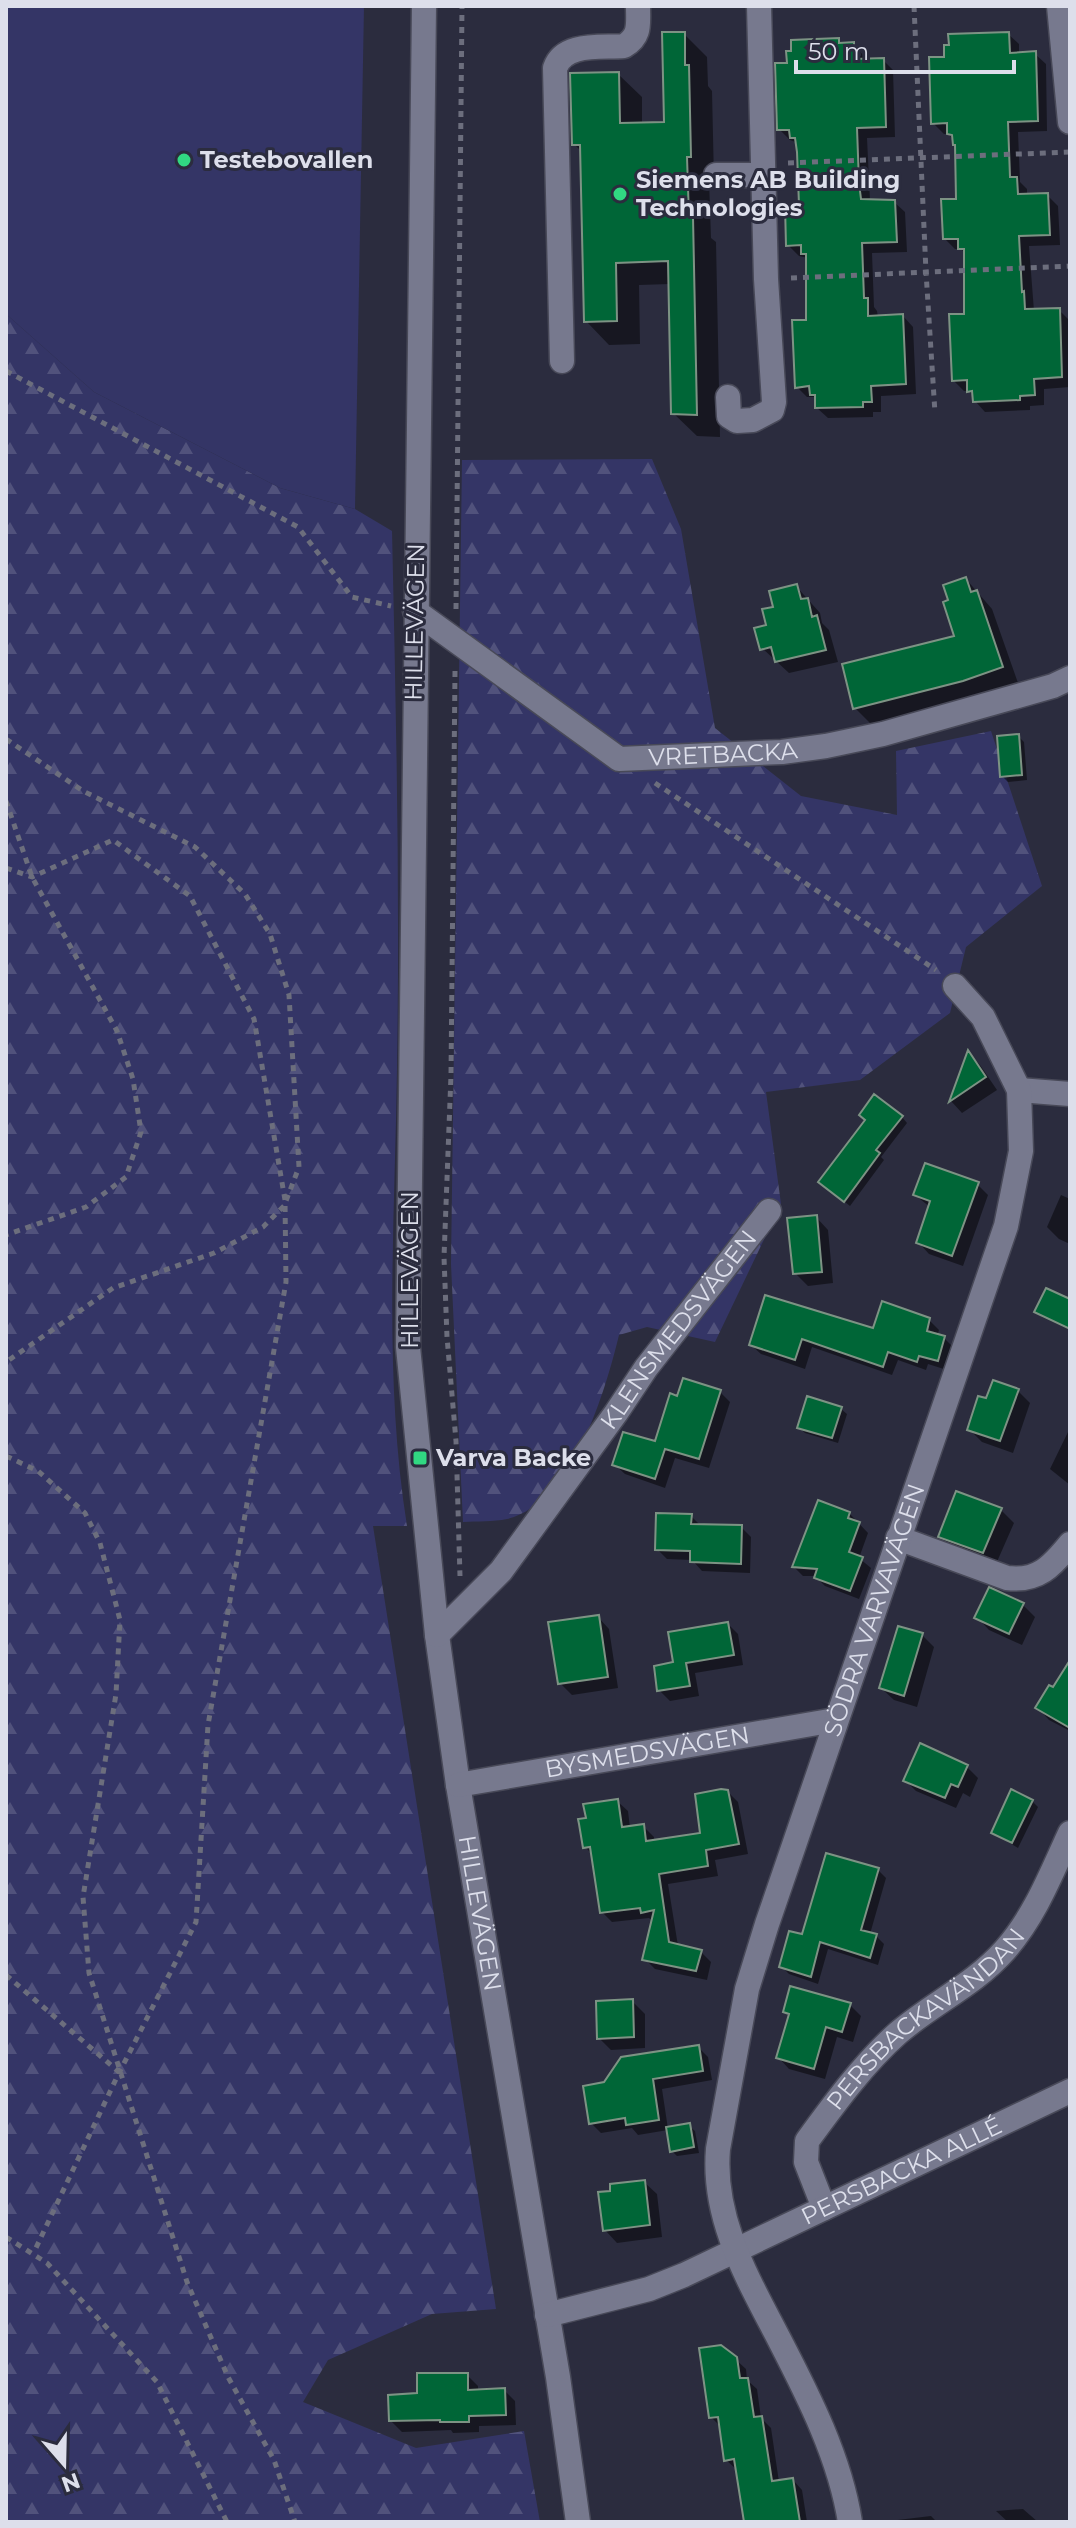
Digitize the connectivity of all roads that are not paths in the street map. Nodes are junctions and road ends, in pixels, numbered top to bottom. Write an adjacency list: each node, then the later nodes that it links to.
1 (424, 6): 10 (street, HILLEVÄGEN)
2 (638, 6): 8 (street)
3 (759, 6): 6 (street)
4 (1059, 6): 5 (street)
5 (1070, 122)
6 (763, 169): 7 (street); 9 (street)
7 (716, 175)
8 (562, 361)
9 (728, 397)
10 (415, 611): 11 (street, VRETBACKA); 18 (street, HILLEVÄGEN)
11 (1070, 678)
12 (955, 986): 13 (street, SÖDRA VARVAVÄGEN)
13 (1019, 1090): 14 (street); 16 (street, SÖDRA VARVAVÄGEN)
14 (1070, 1094)
15 (769, 1211): 18 (street, KLENSMEDSVÄGEN)
16 (898, 1538): 17 (street); 19 (street, SÖDRA VARVAVÄGEN)
17 (1070, 1544)
18 (437, 1635): 20 (street, HILLEVÄGEN)
19 (835, 1720): 20 (street, BYSMEDSVÄGEN); 24 (street, SÖDRA VARVAVÄGEN)
20 (458, 1785): 25 (street, HILLEVÄGEN)
21 (1070, 1833): 23 (street, PERSBACKAVÄNDAN)
22 (1070, 2091): 23 (street, PERSBACKA ALLÉ)
23 (824, 2208): 24 (street, PERSBACKA ALLÉ)
24 (734, 2250): 25 (street); 27 (street, SÖDRA VARVAVÄGEN)
25 (547, 2315): 26 (street, HILLEVÄGEN)
26 (578, 2522)
27 (850, 2522)

